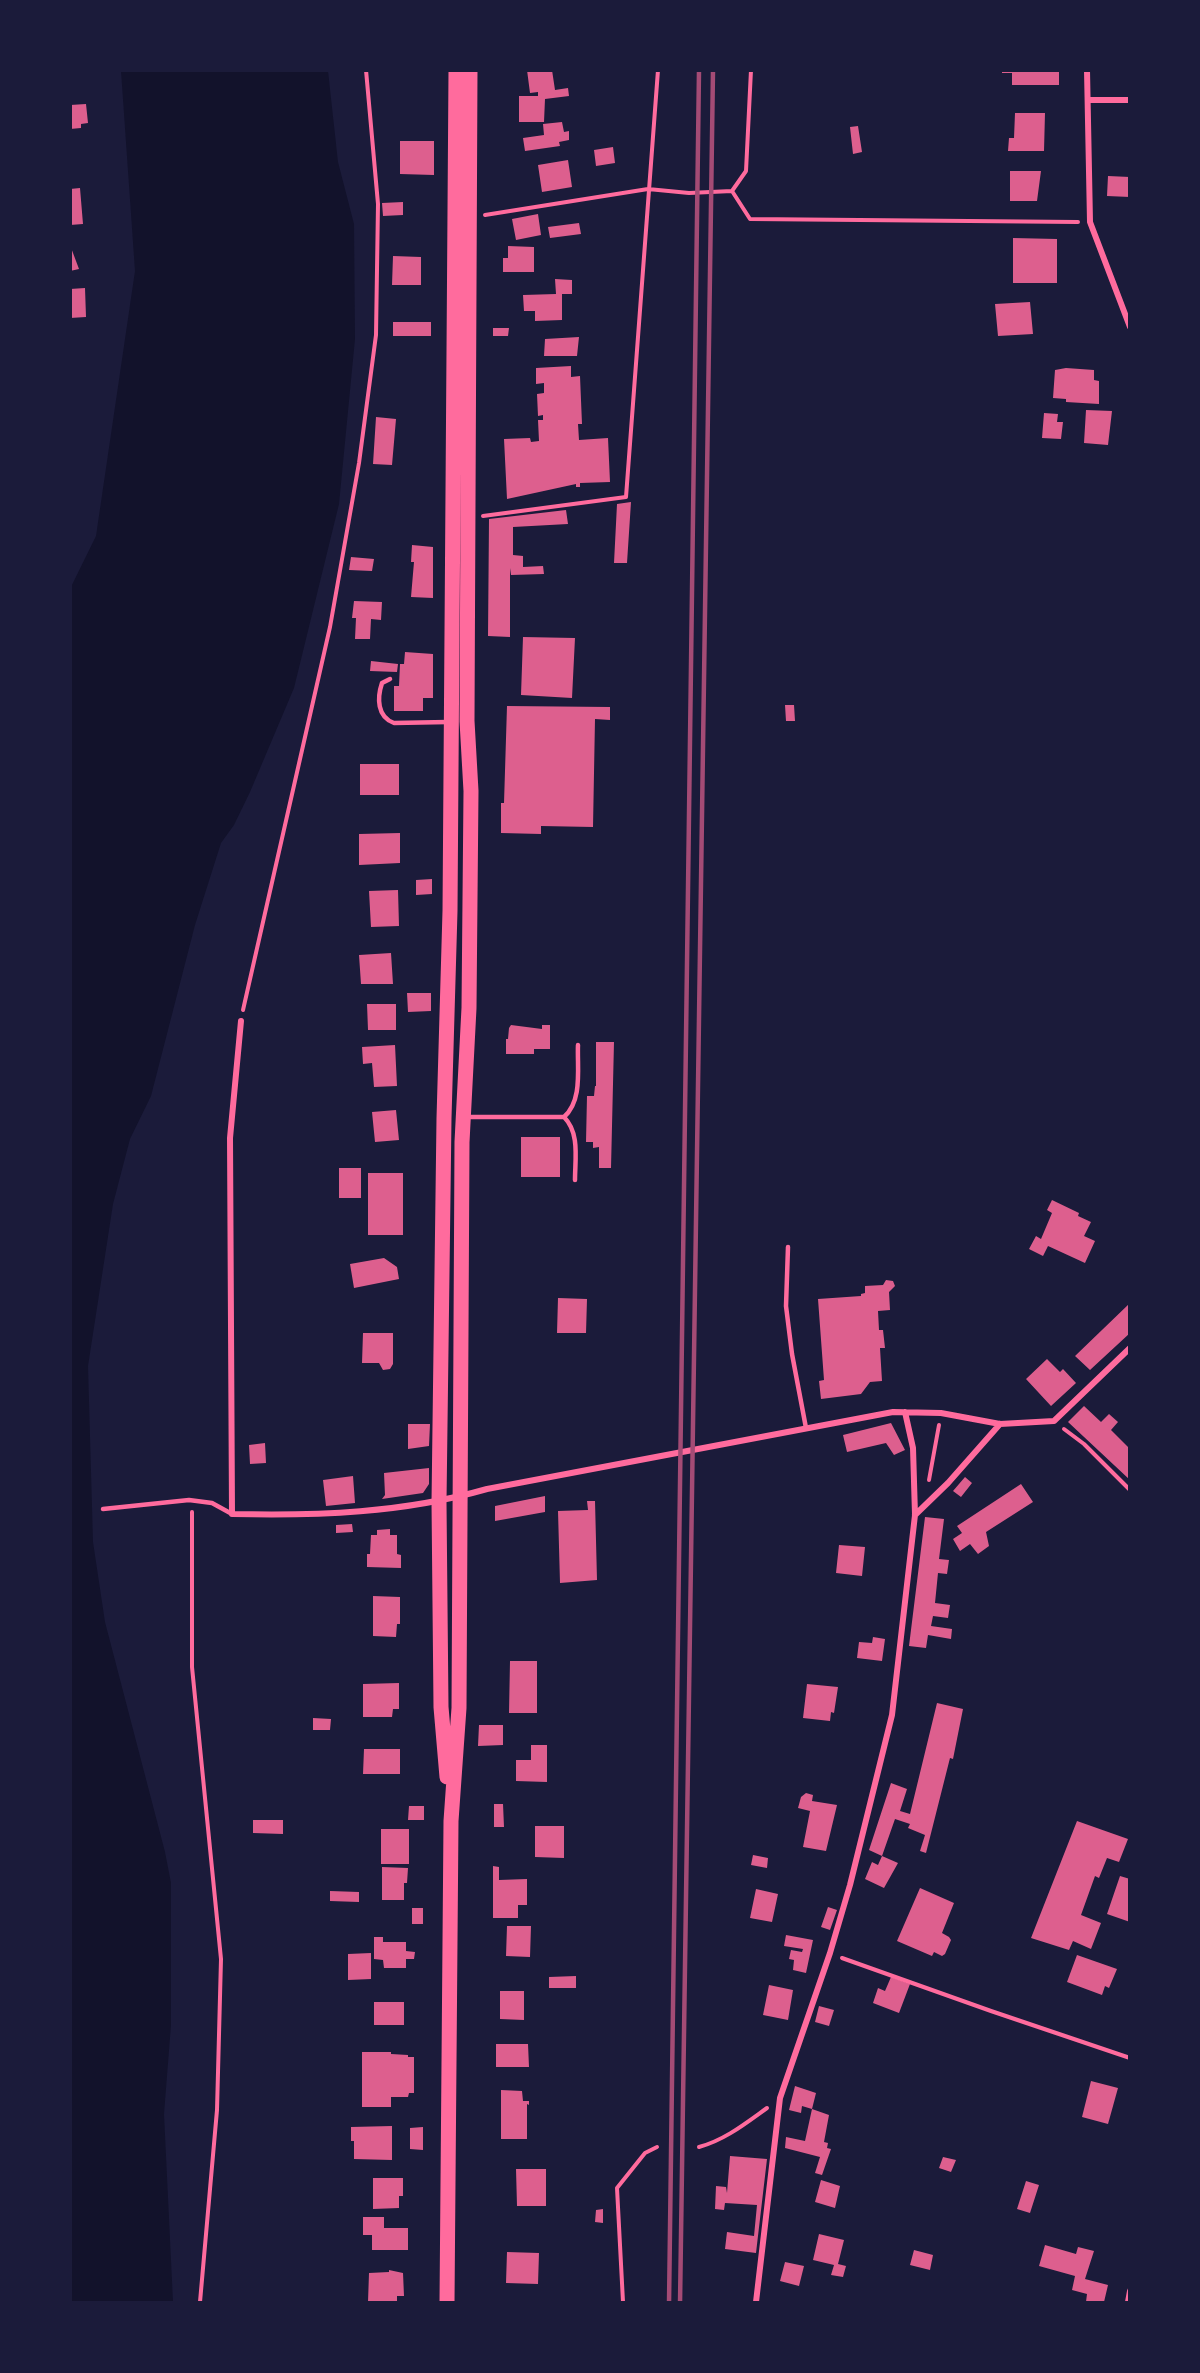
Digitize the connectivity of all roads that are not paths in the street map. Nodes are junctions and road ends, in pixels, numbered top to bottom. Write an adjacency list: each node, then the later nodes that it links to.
1 (456, 70): 8 (main road)
2 (470, 70): 12 (main road)
3 (1087, 70): 4 (street)
4 (1088, 100): 5 (street); 6 (street)
5 (1130, 100)
6 (1130, 327)
7 (390, 679): 8 (lane)
8 (451, 722): 20 (main road)
9 (241, 1021): 22 (street)
10 (578, 1045): 11 (lane)
11 (564, 1117): 12 (lane); 13 (lane)
12 (464, 1118): 19 (main road)
13 (575, 1180)
14 (788, 1247): 18 (lane)
15 (1130, 1348): 17 (street)
16 (905, 1412): 17 (street); 18 (street); 23 (street)
17 (1000, 1424): 23 (street)
18 (806, 1428): 19 (street)
19 (460, 1497): 20 (street); 24 (main road)
20 (439, 1502): 22 (street); 24 (main road)
21 (103, 1509): 22 (lane)
22 (232, 1514)
23 (915, 1515): 27 (street)
24 (451, 1821): 26 (main road)
25 (1130, 2291): 28 (street)
26 (447, 2302)
27 (756, 2302)
28 (1128, 2302)

